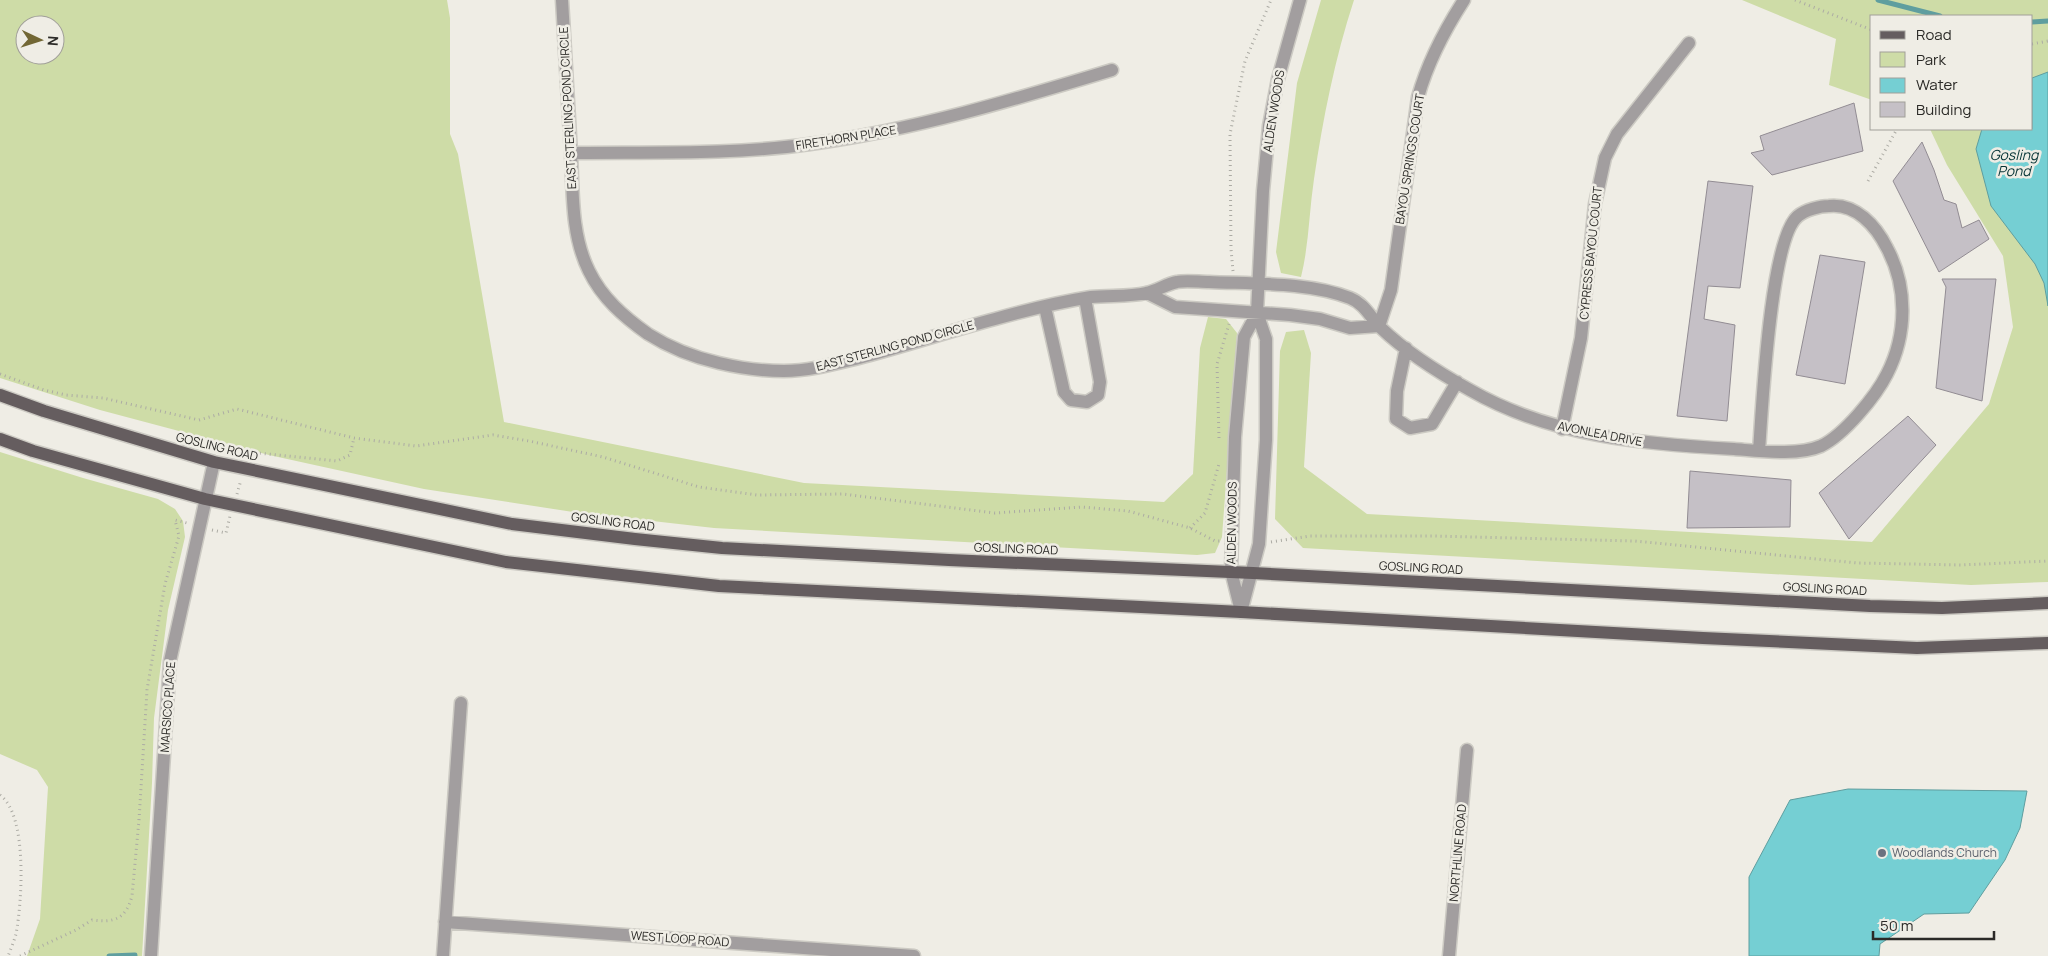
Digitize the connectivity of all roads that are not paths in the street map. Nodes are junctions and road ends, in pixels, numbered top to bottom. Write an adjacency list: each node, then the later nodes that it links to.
1 (562, 0): 6 (street, EAST STERLING POND CIRCLE)
2 (1300, 0): 7 (street, ALDEN WOODS)
3 (1464, 0): 12 (street, BAYOU SPRINGS COURT)
4 (1689, 43): 16 (street, CYPRESS BAYOU COURT)
5 (1112, 70): 6 (street, FIRETHORN PLACE)
6 (571, 153): 10 (street, EAST STERLING POND CIRCLE)
7 (1259, 285): 8 (street, EAST STERLING POND CIRCLE); 11 (street, ALDEN WOODS); 12 (street, AVONLEA DRIVE)
8 (1147, 293): 9 (street, EAST STERLING POND CIRCLE); 11 (street, EAST STERLING POND CIRCLE)
9 (1085, 298): 10 (street, EAST STERLING POND CIRCLE); 10 (street)
10 (1045, 306)
11 (1257, 314): 12 (street); 21 (street, ALDEN WOODS); 22 (street, ALDEN WOODS)
12 (1379, 326): 13 (street, AVONLEA DRIVE)
13 (1406, 348): 14 (street, AVONLEA DRIVE); 14 (street)
14 (1457, 382): 16 (street, AVONLEA DRIVE)
15 (0, 395): 19 (main road, GOSLING ROAD)
16 (1562, 428): 18 (street, AVONLEA DRIVE)
17 (0, 439): 20 (main road)
18 (1759, 451): 18 (street, AVONLEA DRIVE)
19 (214, 462): 20 (street, MARSICO PLACE); 21 (main road, GOSLING ROAD)
20 (205, 499): 24 (main road); 29 (street, MARSICO PLACE)
21 (1231, 572): 22 (main road, GOSLING ROAD); 24 (street, ALDEN WOODS)
22 (1253, 572): 23 (main road, GOSLING ROAD); 24 (street, ALDEN WOODS)
23 (2048, 603)
24 (1241, 612): 25 (main road)
25 (2048, 643)
26 (461, 703): 28 (street)
27 (1467, 750): 32 (street, NORTHLINE ROAD)
28 (445, 922): 30 (street); 31 (street, WEST LOOP ROAD)
29 (151, 956)
30 (443, 956)
31 (914, 956)
32 (1448, 956)

